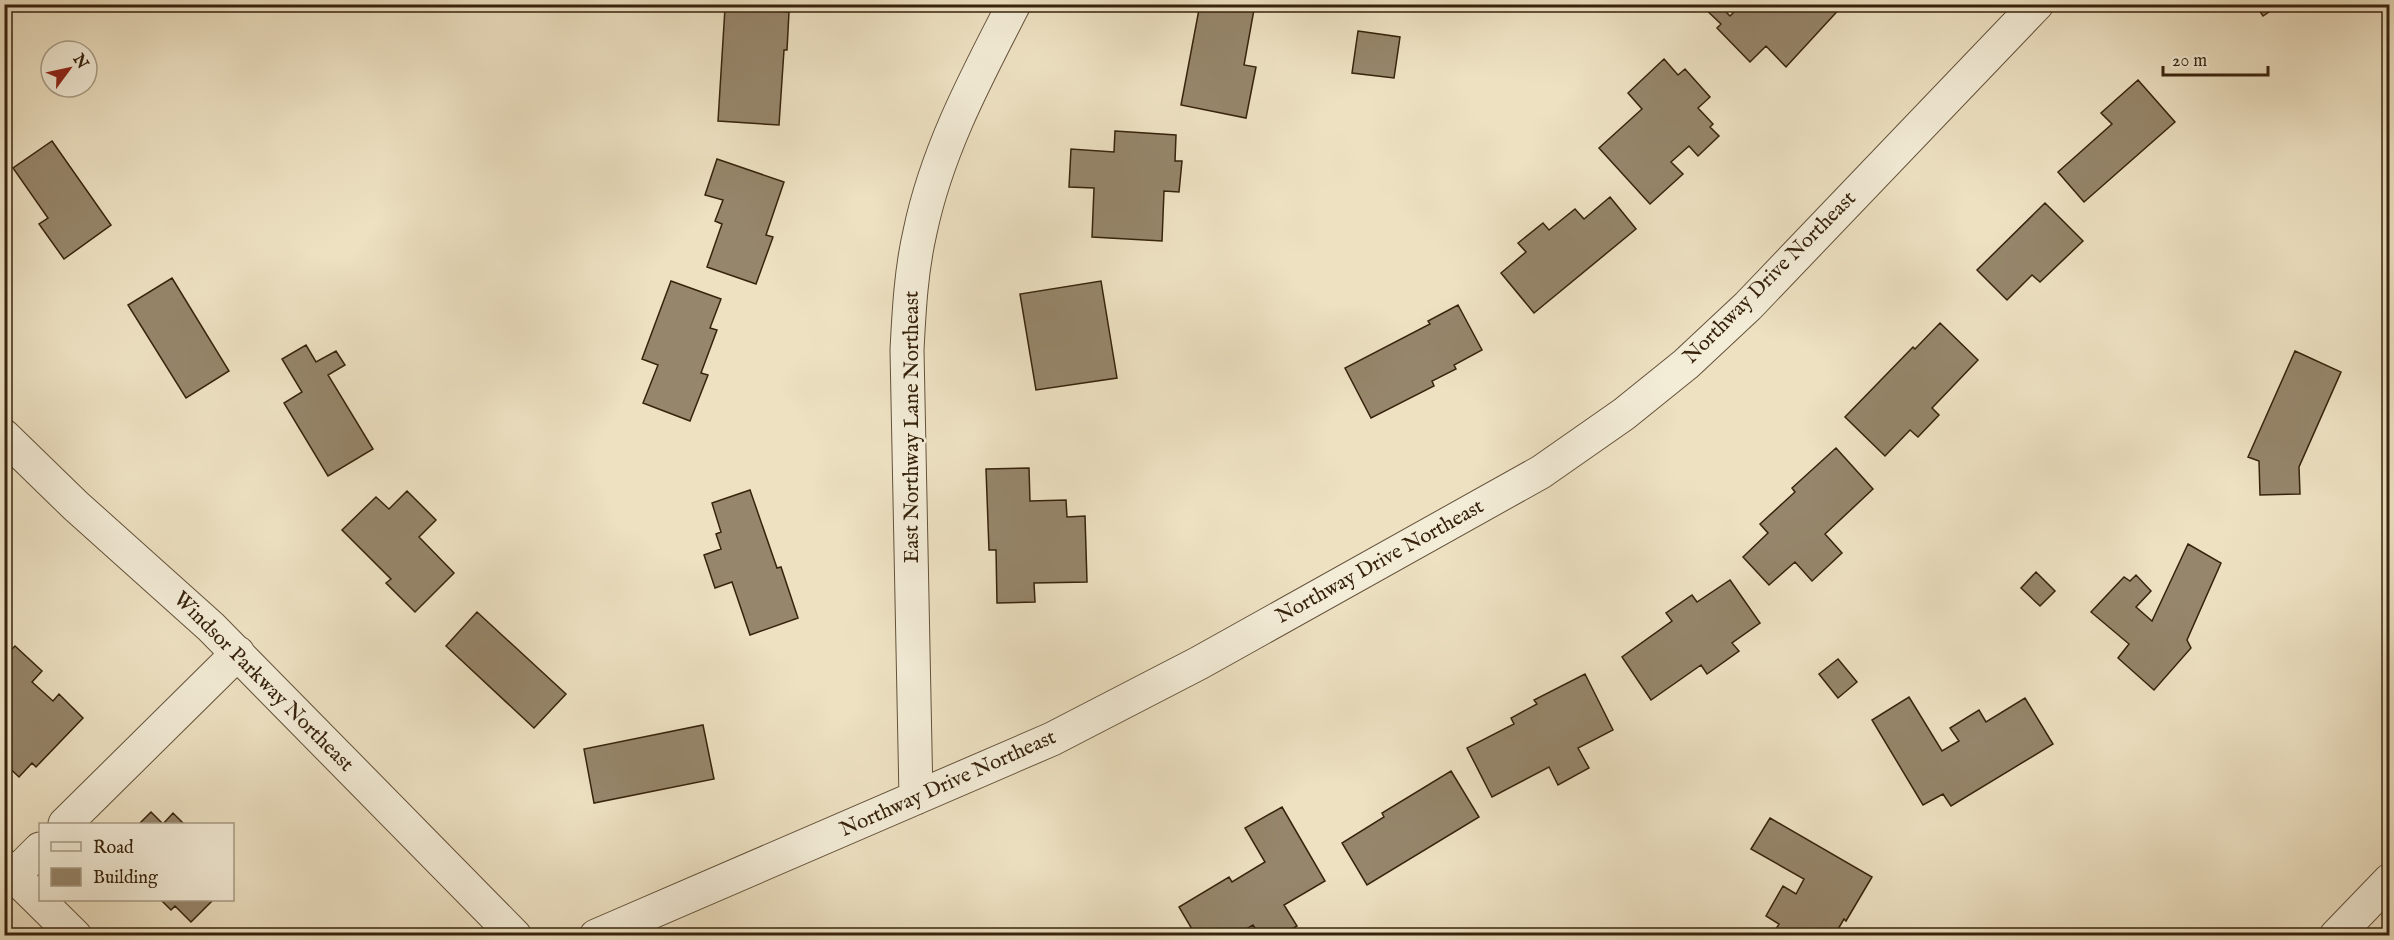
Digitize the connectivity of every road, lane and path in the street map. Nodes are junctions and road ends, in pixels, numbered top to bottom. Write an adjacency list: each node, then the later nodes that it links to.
1 (1014, 4): 5 (street, East Northway Lane Northeast)
2 (2037, 4): 5 (street, Northway Drive Northeast)
3 (4, 436): 4 (street, Windsor Parkway Northeast)
4 (238, 653): 6 (street); 13 (street, Windsor Parkway Northeast)
5 (916, 798): 14 (street, Northway Drive Northeast)
6 (67, 823)
7 (39, 850): 8 (street)
8 (9, 871): 10 (street)
9 (2390, 880): 15 (street)
10 (39, 901)
11 (39, 901): 12 (street)
12 (75, 936)
13 (515, 936)
14 (597, 936)
15 (2336, 936)

